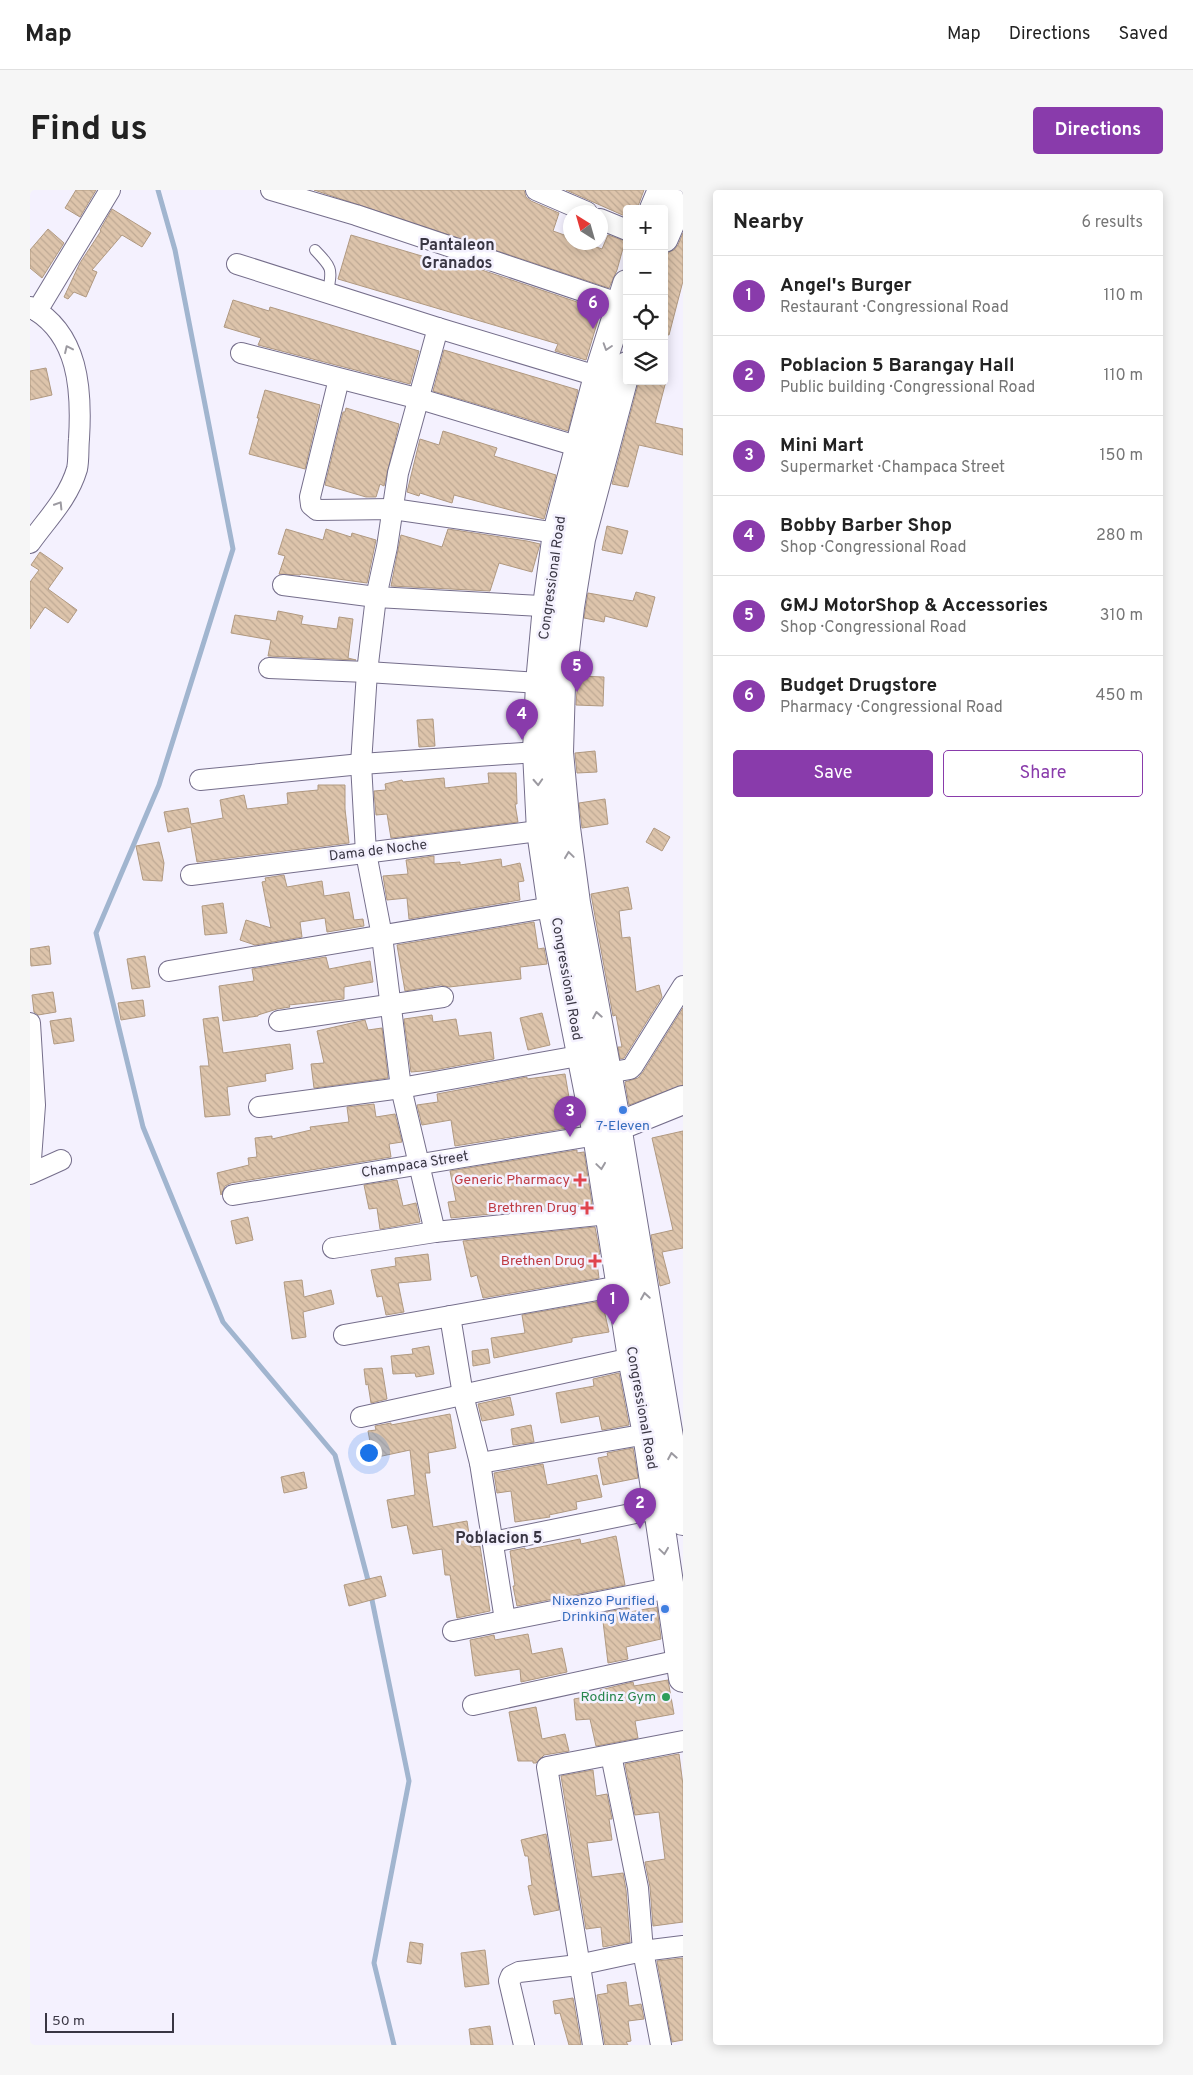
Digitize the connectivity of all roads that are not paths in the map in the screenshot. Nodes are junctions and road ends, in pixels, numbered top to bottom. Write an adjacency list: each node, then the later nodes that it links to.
1 (110, 190): 15 (street)
2 (271, 190): 14 (street)
3 (536, 190): 6 (street)
4 (662, 190): 7 (main road)
5 (683, 194): 10 (main road)
6 (571, 205)
7 (656, 205)
8 (608, 222): 9 (street)
9 (623, 228)
10 (668, 229)
11 (315, 250): 13 (lane)
12 (237, 264): 13 (street)
13 (328, 293): 17 (street)
14 (623, 297)
15 (34, 309): 25 (street, one-way to 15)
16 (623, 313): 19 (main road, Congressional Road, one-way to 19)
17 (438, 328): 19 (street); 21 (street)
18 (241, 353): 20 (street)
19 (615, 375): 22 (main road, Congressional Road); 28 (main road, Congressional Road)
20 (339, 378): 21 (street); 23 (street)
21 (420, 399): 22 (street); 23 (street)
22 (580, 447): 24 (main road, Congressional Road)
23 (393, 509): 24 (street); 27 (street)
24 (557, 533): 28 (main road, Congressional Road)
25 (30, 544)
26 (283, 585): 27 (street)
27 (376, 597): 28 (street); 30 (street)
28 (559, 607): 31 (main road, Congressional Road); 35 (main road, Congressional Road)
29 (269, 668): 30 (street)
30 (367, 672): 31 (street); 33 (street)
31 (540, 683): 32 (main road, Congressional Road)
32 (537, 752): 33 (street); 35 (main road, Congressional Road, one-way to 35)
33 (361, 764): 34 (street); 36 (street)
34 (200, 780)
35 (553, 829): 36 (street, Dama de Noche); 38 (main road, Congressional Road); 46 (main road, Congressional Road, one-way to 35)
36 (366, 853): 37 (street, Dama de Noche); 39 (street)
37 (191, 875)
38 (552, 907): 39 (street); 46 (main road, Congressional Road)
39 (382, 936): 40 (street); 43 (street)
40 (170, 971)
41 (683, 986): 46 (street)
42 (443, 997): 43 (street)
43 (391, 1005): 44 (street); 47 (street)
44 (279, 1022)
45 (30, 1023): 53 (street)
46 (597, 1060): 47 (street); 50 (main road, Congressional Road)
47 (401, 1088): 49 (street); 52 (street)
48 (683, 1100): 50 (main road)
49 (259, 1107)
50 (607, 1131): 52 (street, Champaca Street); 55 (main road, Congressional Road, one-way to 55); 64 (main road, Congressional Road, one-way to 50)
51 (61, 1160): 53 (street)
52 (420, 1164): 54 (street, Champaca Street); 56 (street)
53 (30, 1173)
54 (233, 1195)
55 (608, 1214): 56 (street); 58 (main road, Congressional Road)
56 (435, 1232): 57 (street)
57 (332, 1248)
58 (620, 1286): 59 (street); 61 (main road, Congressional Road)
59 (450, 1316): 60 (street); 62 (street)
60 (344, 1335)
61 (632, 1358): 62 (street); 64 (main road, Congressional Road)
62 (463, 1395): 63 (street); 65 (street)
63 (361, 1417)
64 (663, 1427): 65 (street); 66 (main road, Congressional Road)
65 (480, 1463): 67 (street)
66 (676, 1509): 67 (street); 68 (main road, Congressional Road, one-way to 68)
67 (493, 1542): 69 (street)
68 (669, 1588): 69 (street); 71 (main road, Congressional Road)
69 (505, 1620): 70 (street)
70 (453, 1631)
71 (682, 1669): 72 (street)
72 (473, 1705)
73 (683, 1741): 74 (street)
74 (611, 1754): 76 (street); 77 (street)
75 (683, 1946): 76 (street)
76 (643, 1951): 77 (street); 80 (street)
77 (578, 1965): 78 (street); 79 (street)
78 (524, 2045)
79 (593, 2045)
80 (661, 2045)

